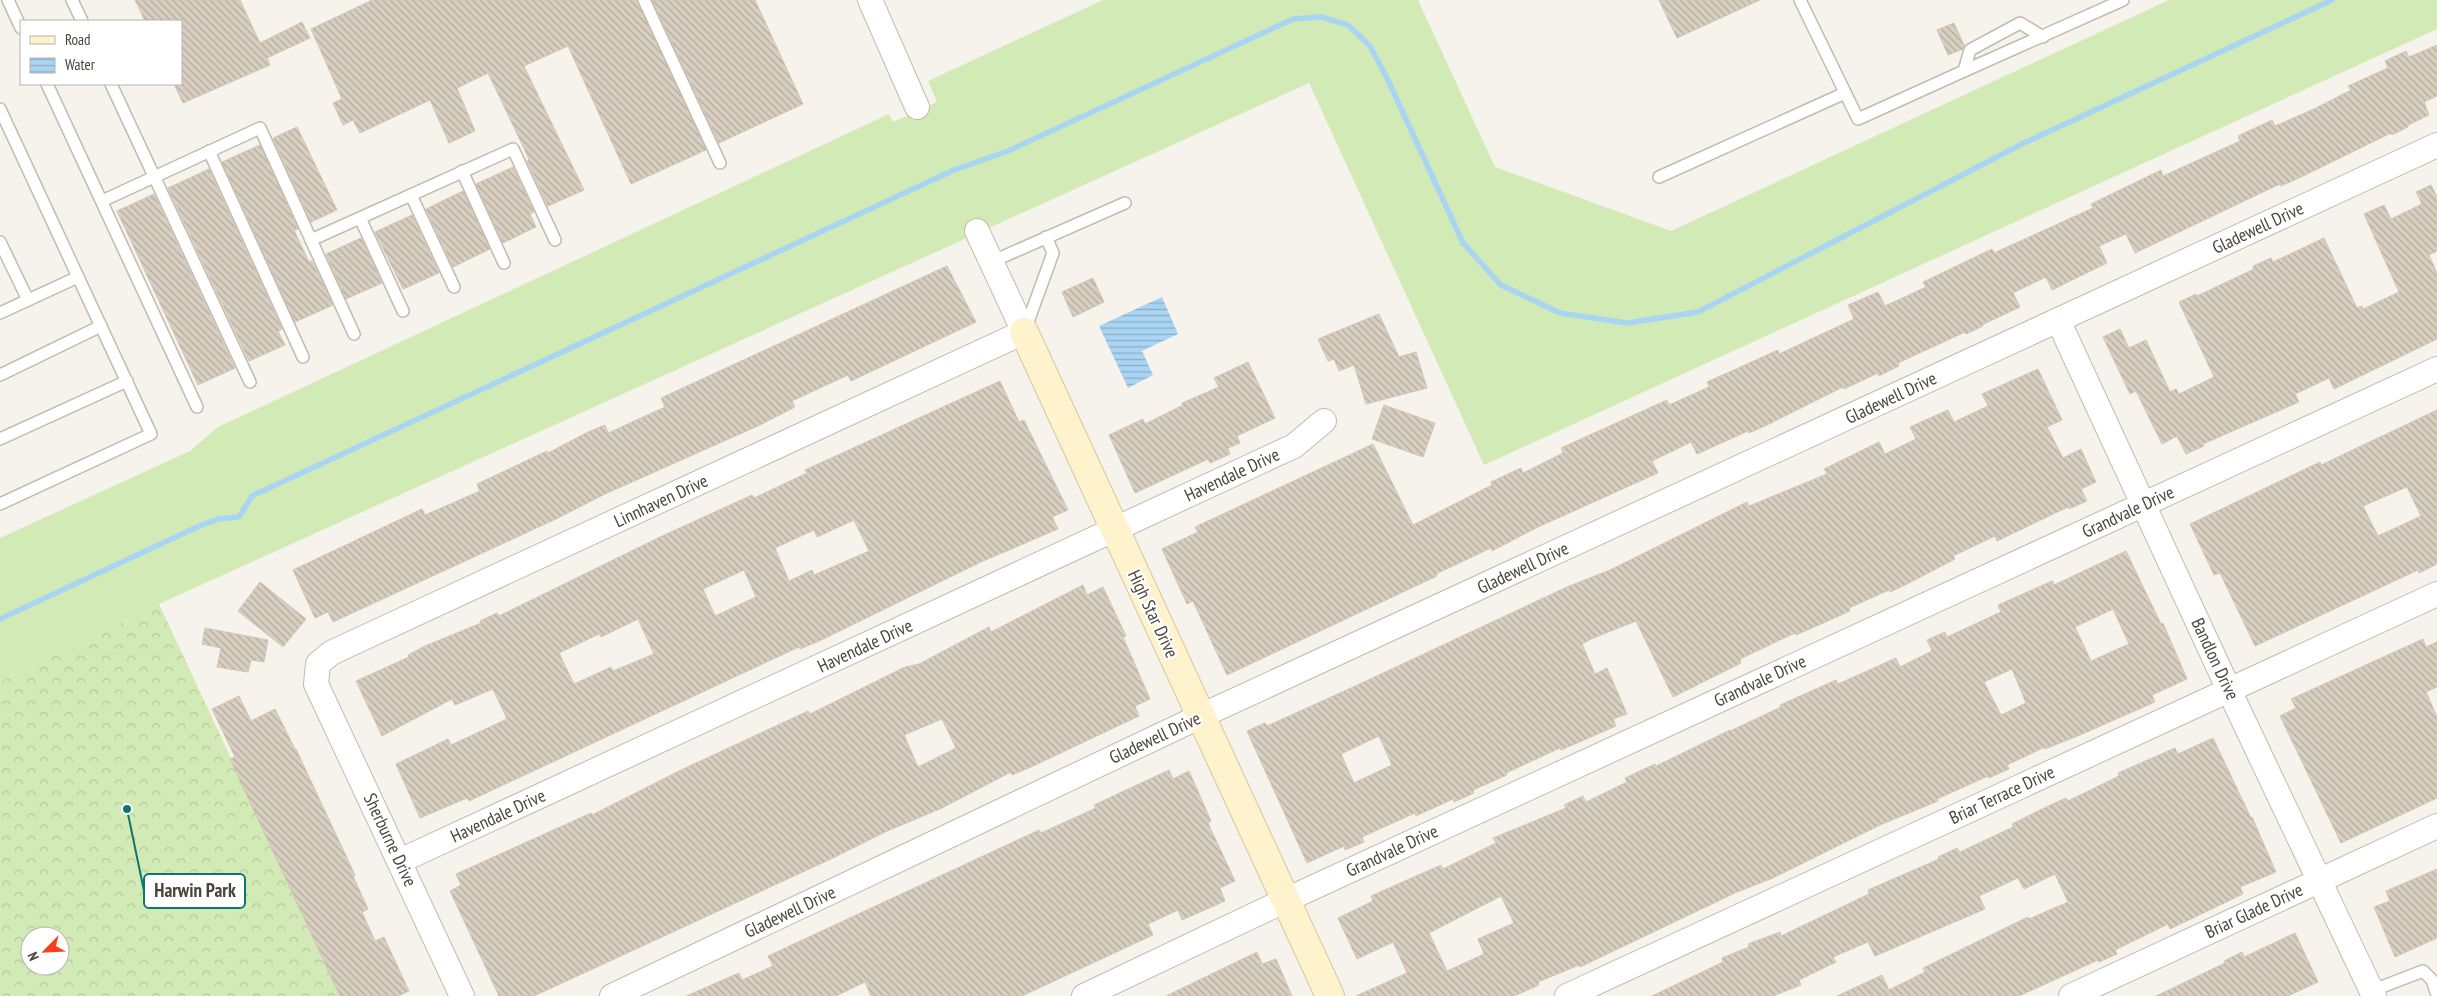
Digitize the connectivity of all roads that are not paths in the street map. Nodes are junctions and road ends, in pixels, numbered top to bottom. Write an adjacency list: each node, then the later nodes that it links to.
1 (8, 0): 8 (lane)
2 (72, 0): 7 (lane)
3 (644, 0): 18 (lane)
4 (870, 0): 14 (street)
5 (1800, 0): 13 (lane)
6 (2123, 0): 9 (lane)
7 (82, 20)
8 (20, 26)
9 (2043, 37): 10 (lane); 10 (lane)
10 (1964, 71): 13 (lane)
11 (47, 85): 23 (lane)
12 (111, 85): 20 (lane)
13 (1845, 93): 21 (lane)
14 (917, 106)
15 (0, 109): 33 (lane)
16 (2437, 145): 38 (street, Gladewell Drive)
17 (209, 151): 20 (lane); 28 (lane); 42 (lane)
18 (720, 163)
19 (462, 171): 22 (lane); 29 (lane); 32 (lane)
20 (154, 175): 23 (lane); 46 (lane)
21 (1659, 177)
22 (411, 195): 25 (lane); 34 (lane)
23 (102, 201): 47 (lane)
24 (1125, 203): 27 (lane)
25 (360, 218): 28 (lane); 36 (lane)
26 (977, 231): 31 (street, High Star Drive)
27 (1046, 237): 31 (lane); 40 (lane)
28 (311, 240): 41 (lane)
29 (555, 240)
30 (0, 242): 35 (lane)
31 (991, 262): 40 (street, High Star Drive)
32 (504, 263)
33 (78, 277): 35 (lane); 39 (lane)
34 (454, 287)
35 (28, 300): 37 (lane)
36 (403, 311)
37 (0, 313)
38 (2058, 320): 51 (street, Bandlon Drive); 56 (street, Gladewell Drive)
39 (101, 326): 44 (lane); 45 (lane)
40 (1024, 332): 52 (street, High Star Drive); 54 (street, Linnhaven Drive)
41 (354, 334)
42 (303, 357)
43 (2437, 369): 51 (street, Grandvale Drive)
44 (0, 374)
45 (127, 381): 49 (lane); 50 (lane)
46 (250, 382)
47 (197, 407)
48 (1324, 421): 52 (street, Havendale Drive)
49 (0, 439)
50 (0, 504)
51 (2144, 504): 55 (street, Bandlon Drive); 60 (street, Grandvale Drive)
52 (1114, 530): 56 (street, High Star Drive); 58 (street, Havendale Drive)
53 (2437, 594): 55 (street, Briar Terrace Drive)
54 (316, 684): 58 (street, Sherburne Drive)
55 (2229, 690): 59 (street, Bandlon Drive); 67 (street, Briar Terrace Drive)
56 (1201, 716): 60 (street, High Star Drive); 64 (street, Gladewell Drive)
57 (2437, 826): 59 (street, Briar Glade Drive)
58 (400, 860): 63 (street, Sherburne Drive)
59 (2319, 881): 61 (street, Bandlon Drive); 68 (street, Briar Glade Drive)
60 (1286, 900): 65 (street, Grandvale Drive); 66 (street, High Star Drive)
61 (2372, 994): 62 (lane)
62 (2437, 995)
63 (462, 996)
64 (612, 996)
65 (1084, 996)
66 (1330, 996)
67 (1567, 996)
68 (2071, 996)

